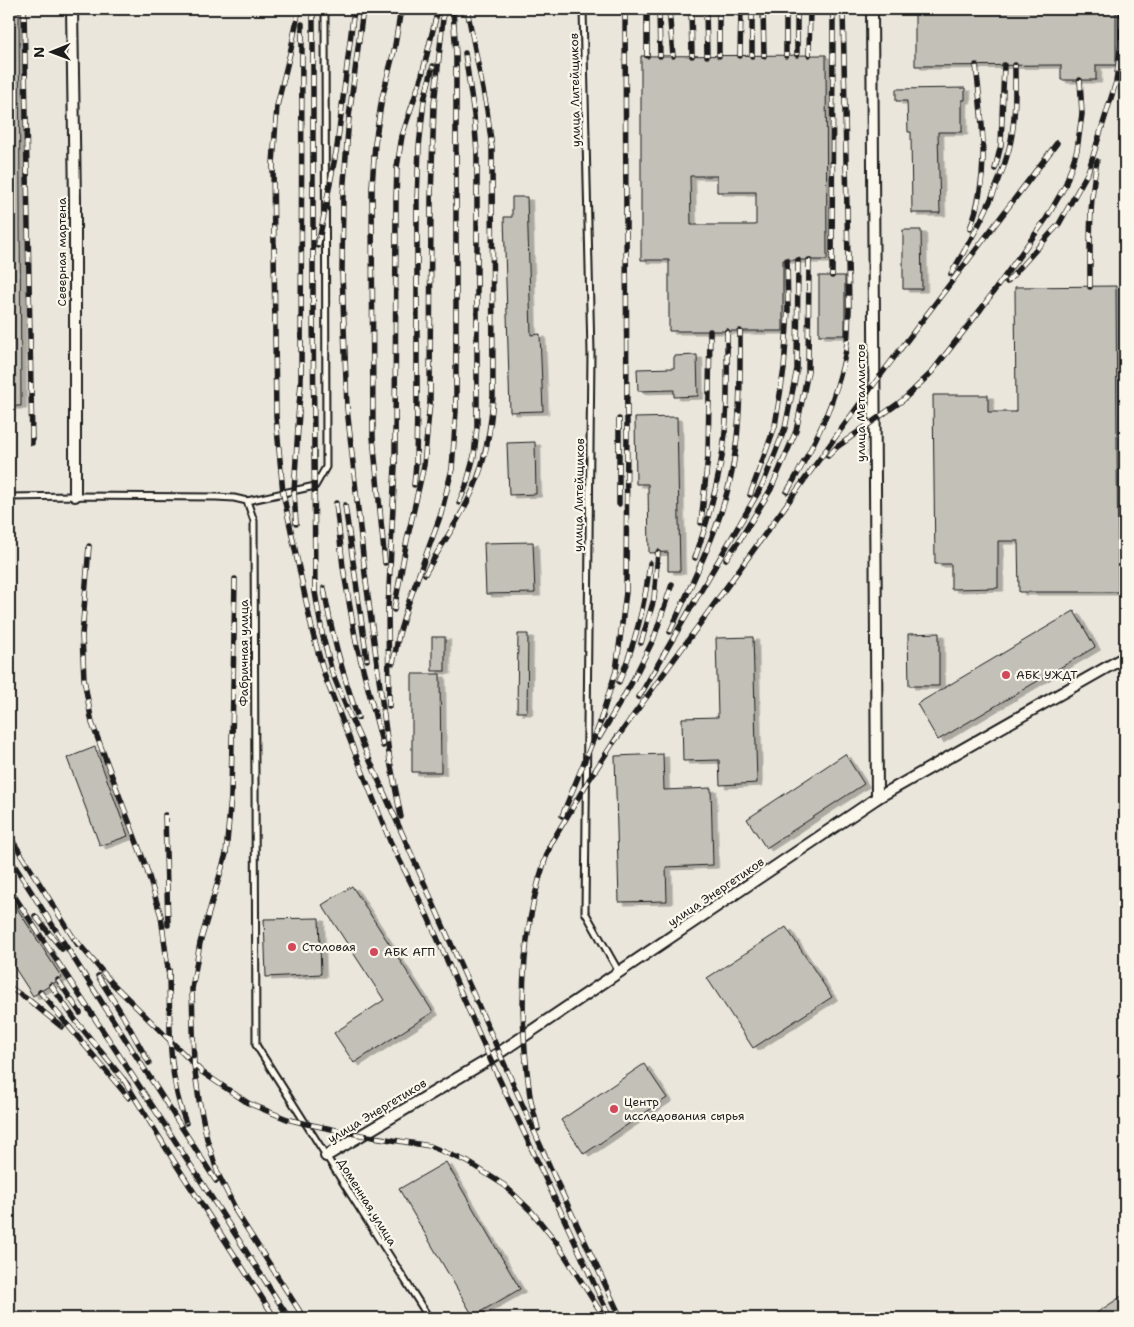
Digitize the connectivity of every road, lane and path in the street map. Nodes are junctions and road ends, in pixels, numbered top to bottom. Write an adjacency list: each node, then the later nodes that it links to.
1 (72, 9): 5 (street, Северная мартена)
2 (325, 9): 7 (lane)
3 (583, 9): 10 (lane, улица Литейщиков)
4 (872, 9): 9 (street, улица Металлистов)
5 (75, 496): 6 (lane); 7 (lane)
6 (9, 497)
7 (247, 502): 11 (lane, Фабричная улица)
8 (1125, 657): 9 (street, улица Энергетиков)
9 (877, 798): 10 (street, улица Энергетиков)
10 (619, 973): 12 (street, улица Энергетиков)
11 (256, 1045): 12 (lane, Доменная улица)
12 (326, 1156): 13 (lane, Доменная улица)
13 (429, 1318)

